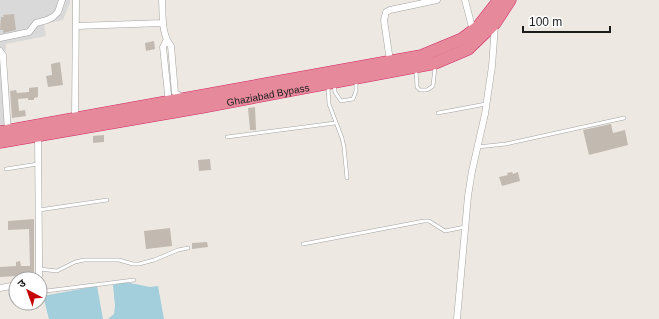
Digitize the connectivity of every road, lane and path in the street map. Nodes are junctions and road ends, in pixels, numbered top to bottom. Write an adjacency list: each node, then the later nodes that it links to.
1 (62, 0): 12 (street)
2 (76, 0): 10 (street)
3 (162, 0): 8 (street)
4 (437, 0): 15 (street)
5 (465, 0): 11 (street)
6 (498, 0): 11 (highway, Ghaziabad Bypass)
7 (510, 0): 9 (highway, Ghaziabad Bypass)
8 (163, 23): 10 (street); 13 (street)
9 (495, 23): 16 (highway, Ghaziabad Bypass); 22 (street)
10 (77, 26): 26 (street)
11 (473, 31): 15 (highway, Ghaziabad Bypass)
12 (0, 38)
13 (166, 41): 21 (street); 23 (street)
14 (0, 51): 28 (street)
15 (390, 61): 20 (highway, Ghaziabad Bypass)
16 (435, 63): 17 (highway, Ghaziabad Bypass); 17 (lane)
17 (416, 67): 18 (highway, Ghaziabad Bypass)
18 (355, 78): 19 (highway, Ghaziabad Bypass); 19 (lane)
19 (331, 83): 20 (highway, Ghaziabad Bypass); 27 (lane)
20 (273, 88): 21 (highway, Ghaziabad Bypass); 23 (highway, Ghaziabad Bypass)
21 (186, 98): 23 (highway, Ghaziabad Bypass)
22 (486, 104): 24 (lane); 32 (street)
23 (169, 107): 26 (highway, Ghaziabad Bypass); 29 (highway, Ghaziabad Bypass)
24 (438, 113)
25 (624, 118): 32 (lane)
26 (75, 119): 28 (highway, Ghaziabad Bypass)
27 (335, 123): 30 (lane); 35 (lane)
28 (4, 132)
29 (38, 135): 31 (highway, Ghaziabad Bypass); 33 (street)
30 (227, 137)
31 (0, 142)
32 (477, 147): 38 (street)
33 (38, 164): 34 (lane); 37 (street)
34 (6, 169)
35 (347, 178)
36 (108, 200): 37 (lane)
37 (39, 210): 41 (street)
38 (465, 227): 39 (lane); 45 (street)
39 (303, 244)
40 (188, 248): 42 (lane)
41 (39, 271)
42 (48, 274)
43 (134, 280): 44 (lane)
44 (48, 291)
45 (457, 319)

